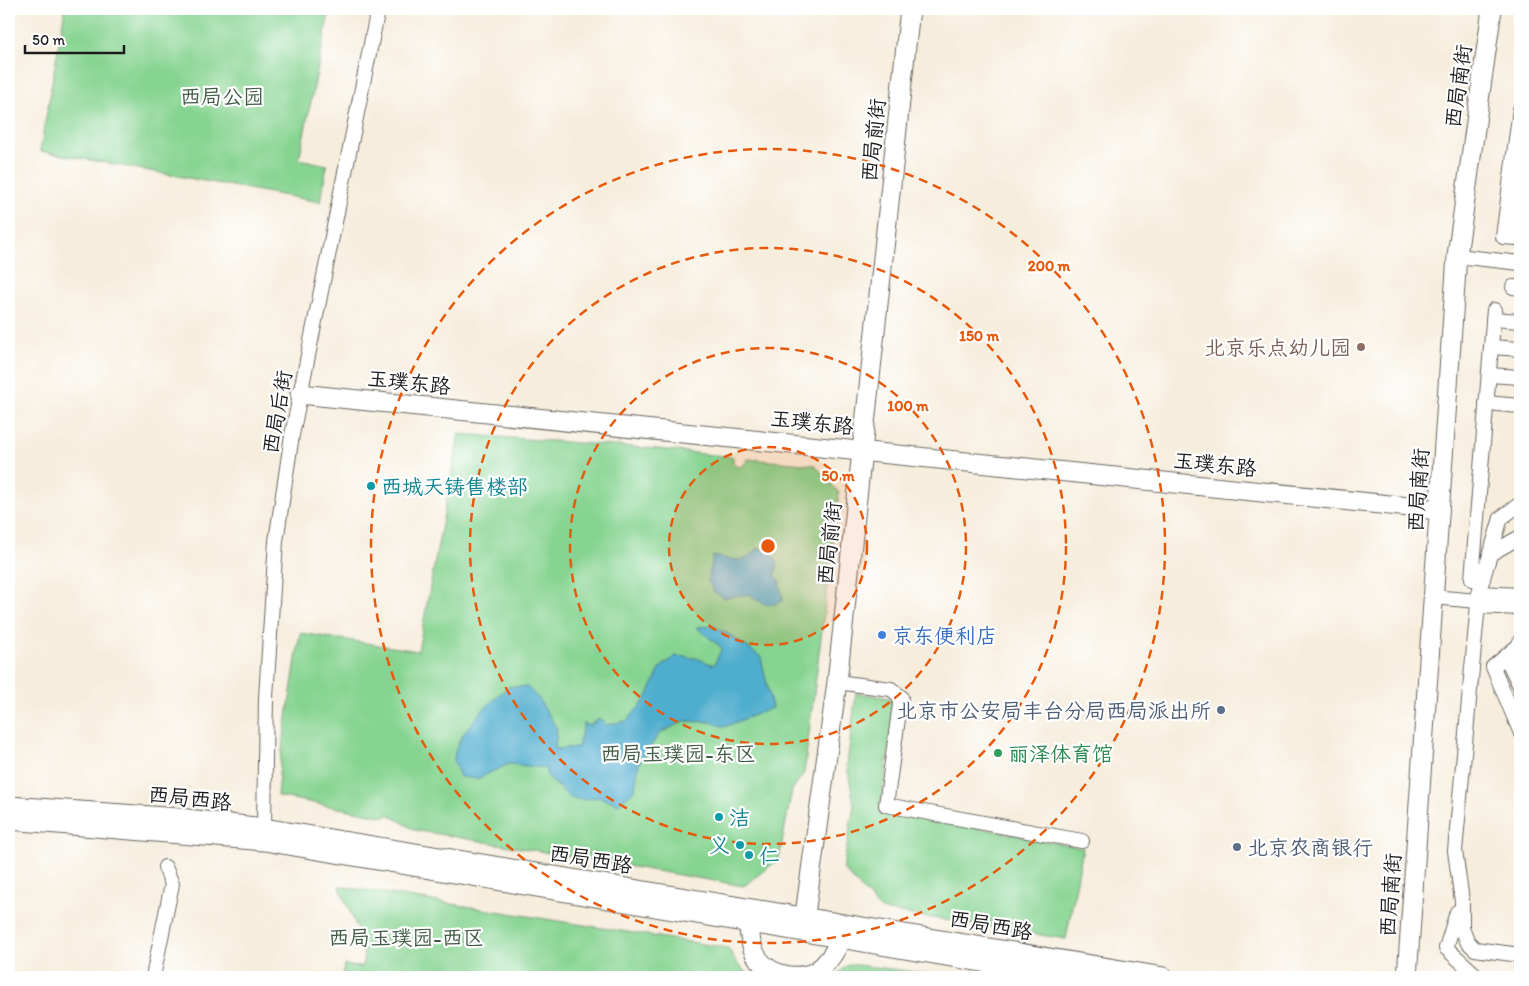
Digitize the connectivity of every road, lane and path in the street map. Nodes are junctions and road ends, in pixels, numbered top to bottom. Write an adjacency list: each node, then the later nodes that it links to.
1 (378, 9): 13 (street, 西局后街)
2 (910, 9): 16 (street, 西局前街)
3 (1492, 9): 6 (street, 西局南街)
4 (1520, 109): 5 (street)
5 (1520, 202)
6 (1457, 256): 7 (street); 18 (street, 西局南街)
7 (1520, 263)
8 (1520, 321): 9 (street)
9 (1491, 346): 10 (street); 11 (street)
10 (1520, 349)
11 (1489, 375): 12 (street); 14 (street)
12 (1520, 377)
13 (300, 394): 16 (street, 玉璞东路); 33 (street, 西局后街)
14 (1486, 403): 15 (street); 21 (street)
15 (1520, 406)
16 (862, 450): 18 (street, 玉璞东路); 28 (street, 西局前街)
17 (1520, 504): 20 (street)
18 (1439, 510): 23 (street, 西局南街)
19 (1520, 537): 20 (street)
20 (1490, 554): 21 (street)
21 (1483, 579): 24 (street)
22 (1520, 583): 25 (street)
23 (1432, 597): 24 (street); 44 (street, 西局南街)
24 (1478, 600): 25 (street); 36 (street)
25 (1516, 604)
26 (1520, 642): 27 (street)
27 (1506, 657): 29 (street); 30 (street)
28 (837, 682): 34 (street); 38 (street, 西局前街)
29 (1520, 686)
30 (1520, 731)
31 (9, 806): 33 (street, 西局西路)
32 (9, 820): 37 (street, 西局西路)
33 (264, 828): 38 (street, 西局西路)
34 (1082, 840)
35 (165, 867): 41 (street)
36 (1462, 901): 40 (street); 45 (street)
37 (749, 923): 38 (street, 西局西路); 39 (street)
38 (804, 924): 39 (street, 西局西路); 43 (street, 西局西路)
39 (842, 938): 42 (street, 西局西路)
40 (1520, 955)
41 (153, 977)
42 (1071, 977)
43 (1164, 977)
44 (1407, 977)
45 (1478, 977)

